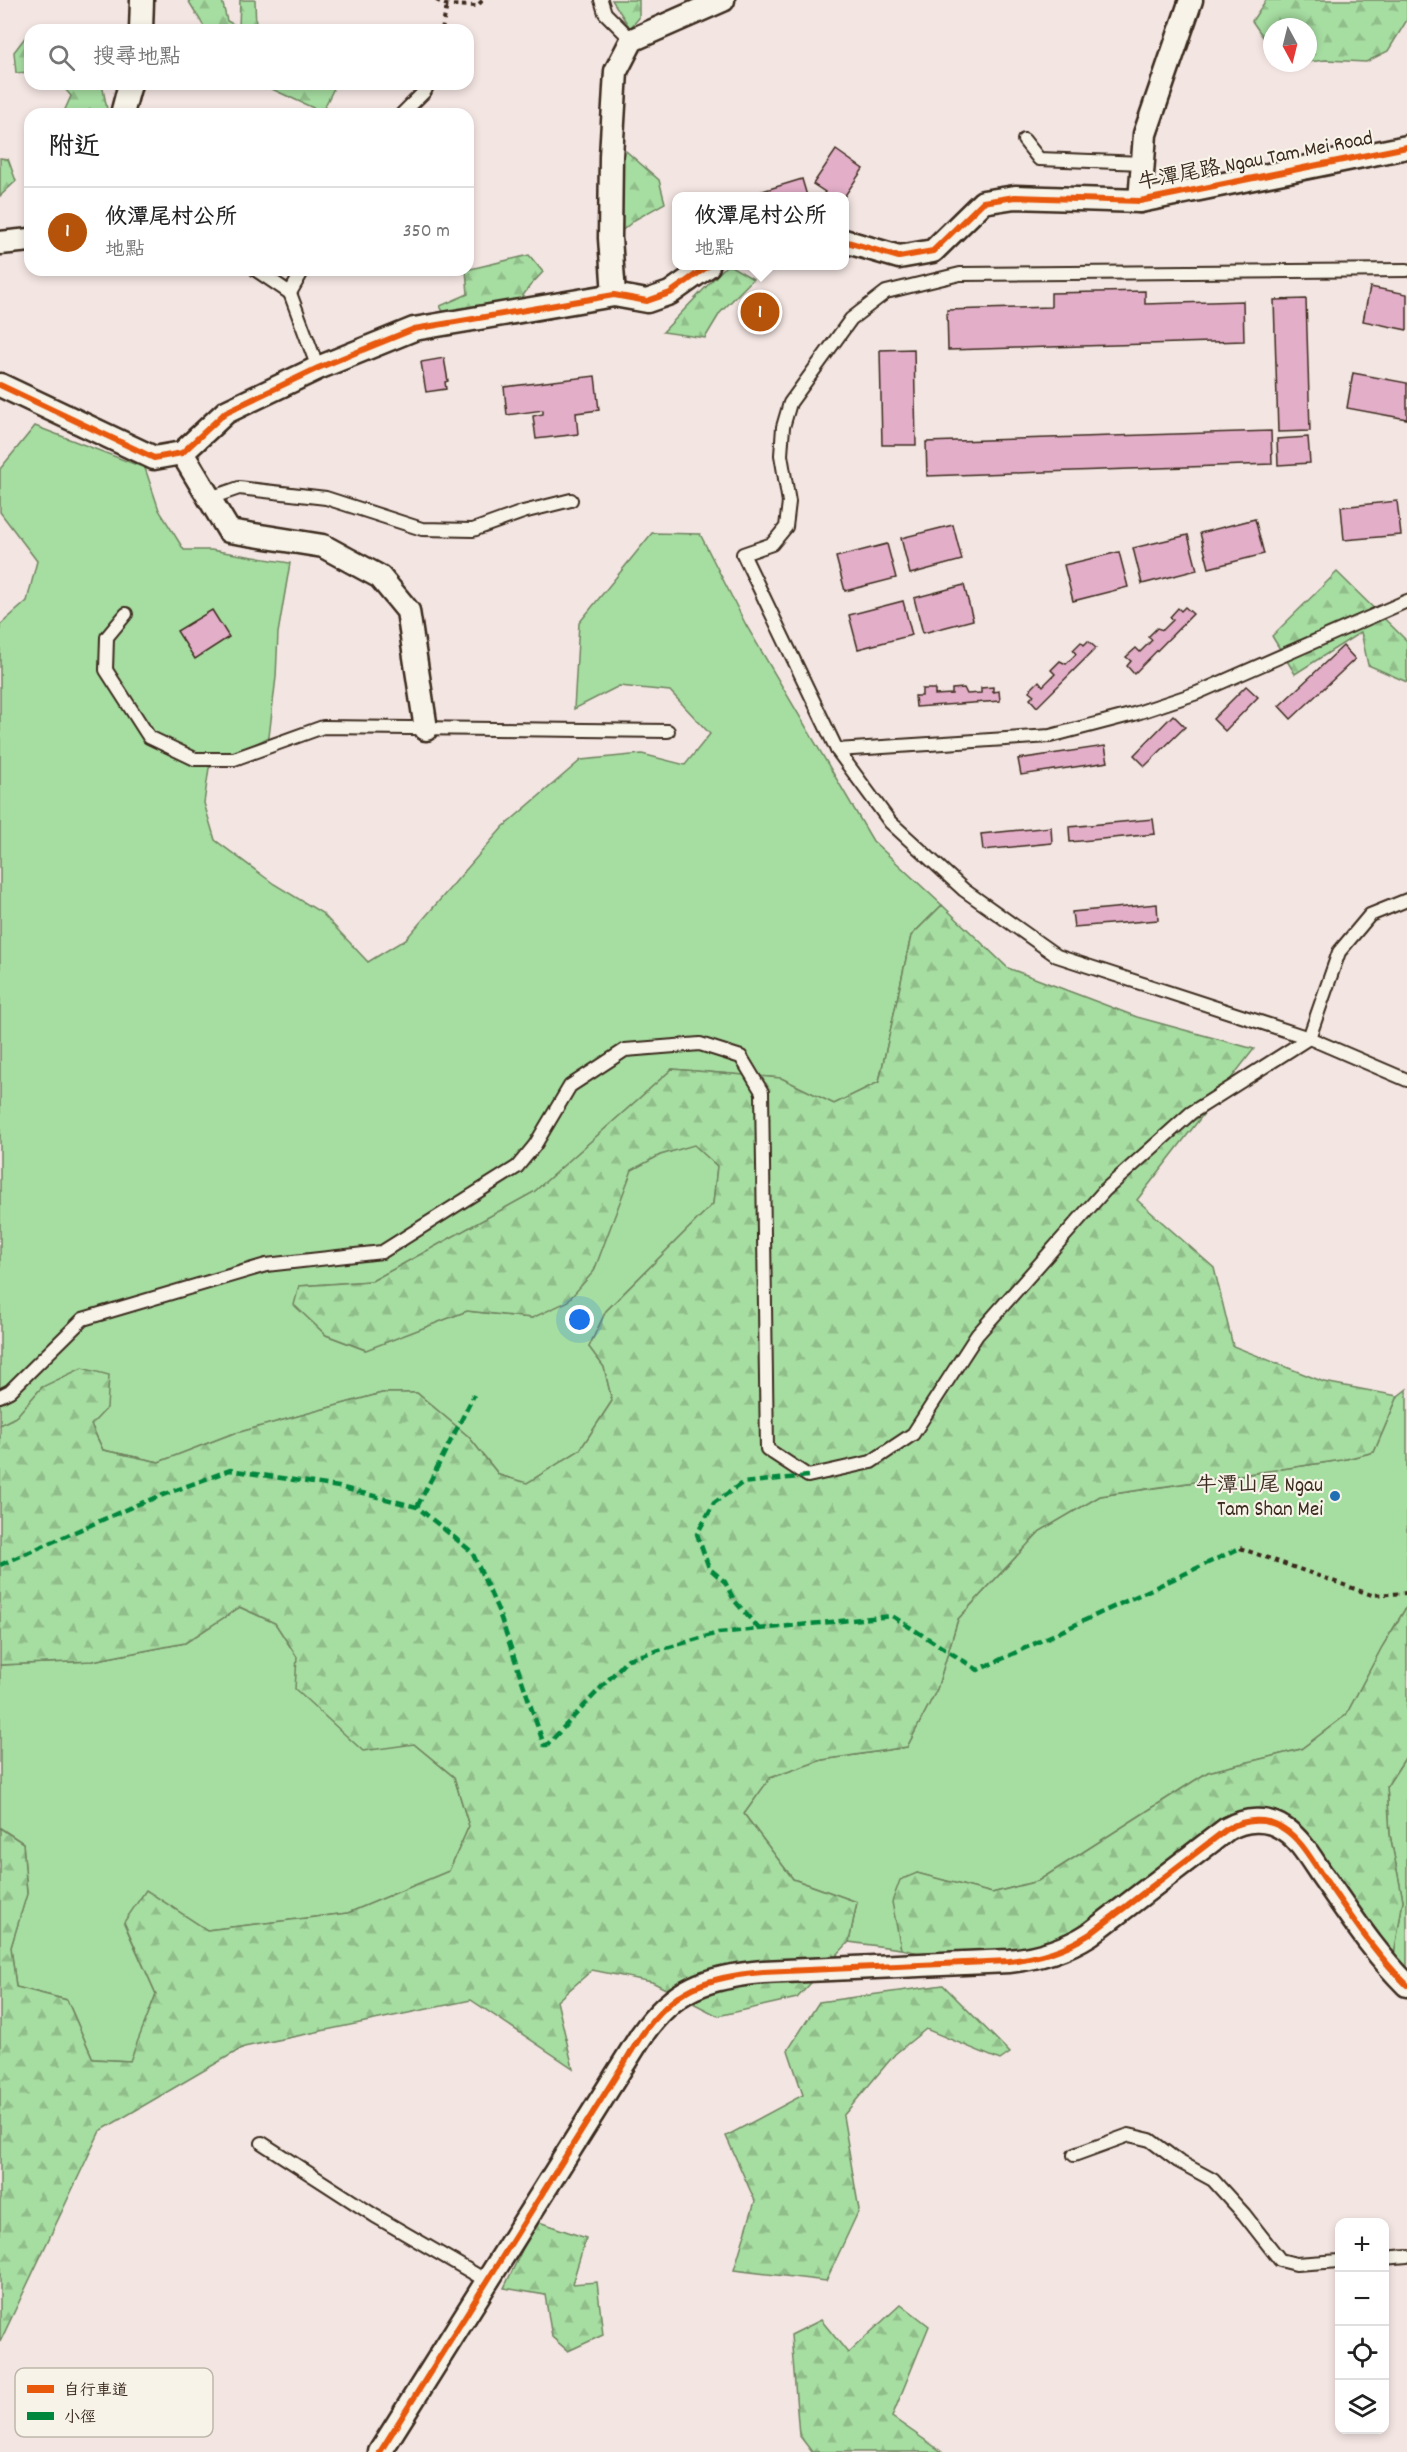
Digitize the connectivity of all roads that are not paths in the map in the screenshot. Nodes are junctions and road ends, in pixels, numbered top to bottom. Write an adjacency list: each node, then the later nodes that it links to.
1 (142, 0): 5 (street)
2 (601, 0): 6 (lane)
3 (723, 0): 6 (street)
4 (1191, 0): 13 (street)
5 (141, 24)
6 (632, 40): 23 (street)
7 (128, 90): 9 (street)
8 (425, 90): 10 (lane)
9 (124, 108)
10 (408, 108)
11 (1024, 140): 13 (lane)
12 (1407, 147): 14 (street, 牛潭尾路 Ngau Tam Mei Road)
13 (1143, 163): 14 (street)
14 (1140, 201): 16 (street, 牛潭尾路 Ngau Tam Mei Road)
15 (24, 241): 17 (street)
16 (849, 242)
17 (0, 243)
18 (703, 270): 23 (street)
19 (1407, 270): 33 (lane)
20 (265, 276): 22 (lane)
21 (300, 276): 22 (lane)
22 (290, 293): 24 (lane)
23 (614, 295): 24 (street)
24 (318, 368): 26 (street)
25 (0, 385): 26 (street)
26 (182, 453): 27 (street)
27 (210, 498): 28 (lane); 31 (street)
28 (571, 500)
29 (1407, 601): 33 (lane)
30 (126, 614): 31 (lane)
31 (426, 729): 32 (lane)
32 (668, 731)
33 (837, 750): 35 (lane)
34 (1407, 900): 35 (lane)
35 (1309, 1038): 36 (lane); 37 (lane)
36 (1407, 1080)
37 (0, 1396)
38 (1407, 1985): 44 (street)
39 (262, 2143): 44 (lane)
40 (1074, 2155): 43 (lane)
41 (1407, 2256): 42 (lane)
42 (1389, 2258)
43 (1335, 2261)
44 (487, 2281): 45 (street)
45 (383, 2451)

